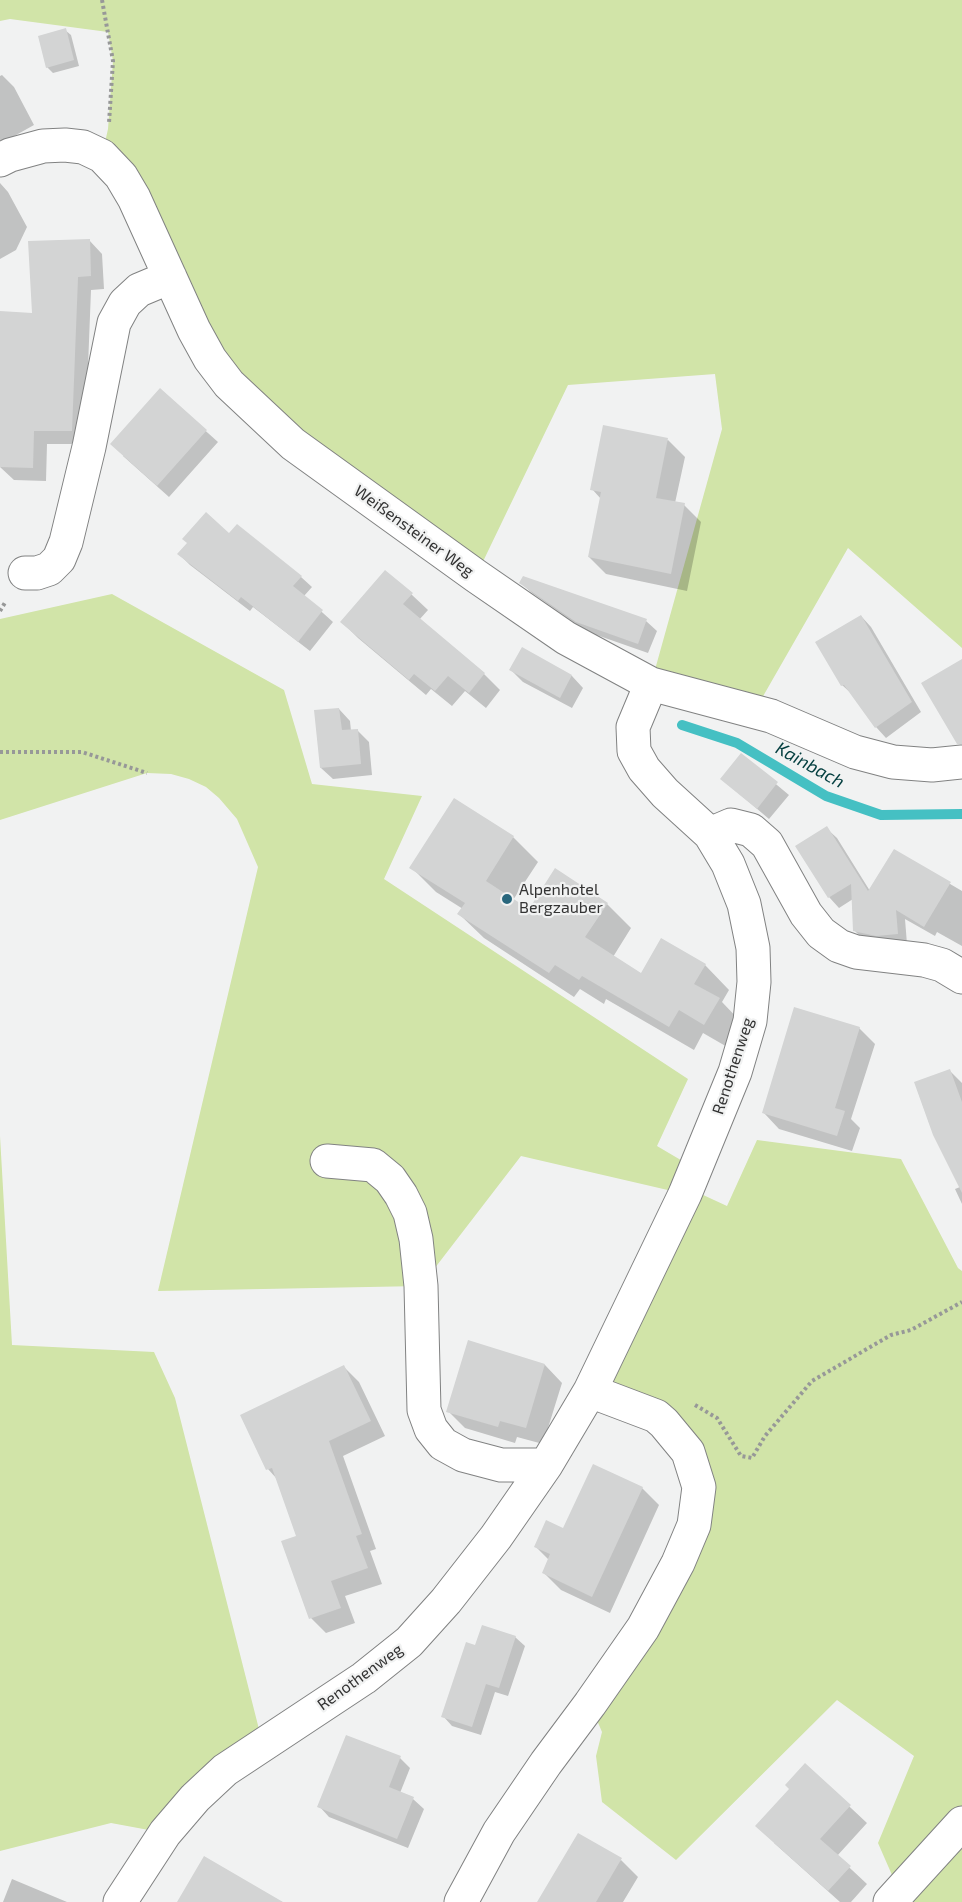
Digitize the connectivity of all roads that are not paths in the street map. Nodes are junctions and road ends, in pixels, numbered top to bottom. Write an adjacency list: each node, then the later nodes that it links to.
1 (0, 160): 2 (street, Weißensteiner Weg)
2 (170, 277): 3 (street); 4 (street, Weißensteiner Weg)
3 (25, 573)
4 (651, 684): 5 (street, Weißensteiner Weg); 6 (street, Renothenweg)
5 (962, 762)
6 (710, 834): 7 (street); 9 (street, Renothenweg)
7 (962, 978)
8 (327, 1161): 10 (street)
9 (590, 1391): 10 (street, Renothenweg); 13 (street)
10 (546, 1465): 12 (street, Renothenweg)
11 (962, 1823): 14 (street)
12 (120, 1902)
13 (461, 1902)
14 (890, 1902)

